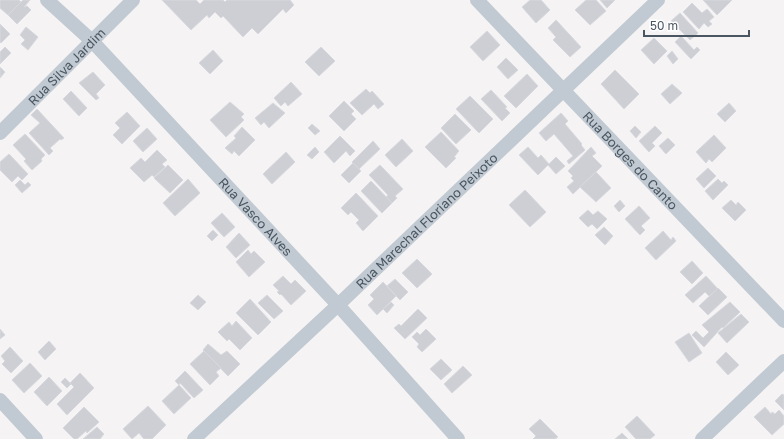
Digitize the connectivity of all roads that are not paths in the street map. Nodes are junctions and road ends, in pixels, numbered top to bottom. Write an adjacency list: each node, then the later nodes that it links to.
1 (48, 0): 5 (street, Rua Vasco Alves)
2 (133, 0): 5 (street, Rua Silva Jardim)
3 (477, 0): 6 (street, Rua Borges do Canto)
4 (658, 0): 6 (street, Rua Marechal Floriano Peixoto)
5 (92, 41): 7 (street, Rua Silva Jardim); 8 (street, Rua Vasco Alves)
6 (563, 89): 8 (street, Rua Marechal Floriano Peixoto); 9 (street, Rua Borges do Canto)
7 (0, 133)
8 (338, 305): 13 (street, Rua Marechal Floriano Peixoto); 14 (street, Rua Vasco Alves)
9 (784, 321)
10 (784, 361): 15 (street)
11 (0, 400): 12 (street)
12 (36, 439)
13 (194, 439)
14 (458, 439)
15 (702, 439)

